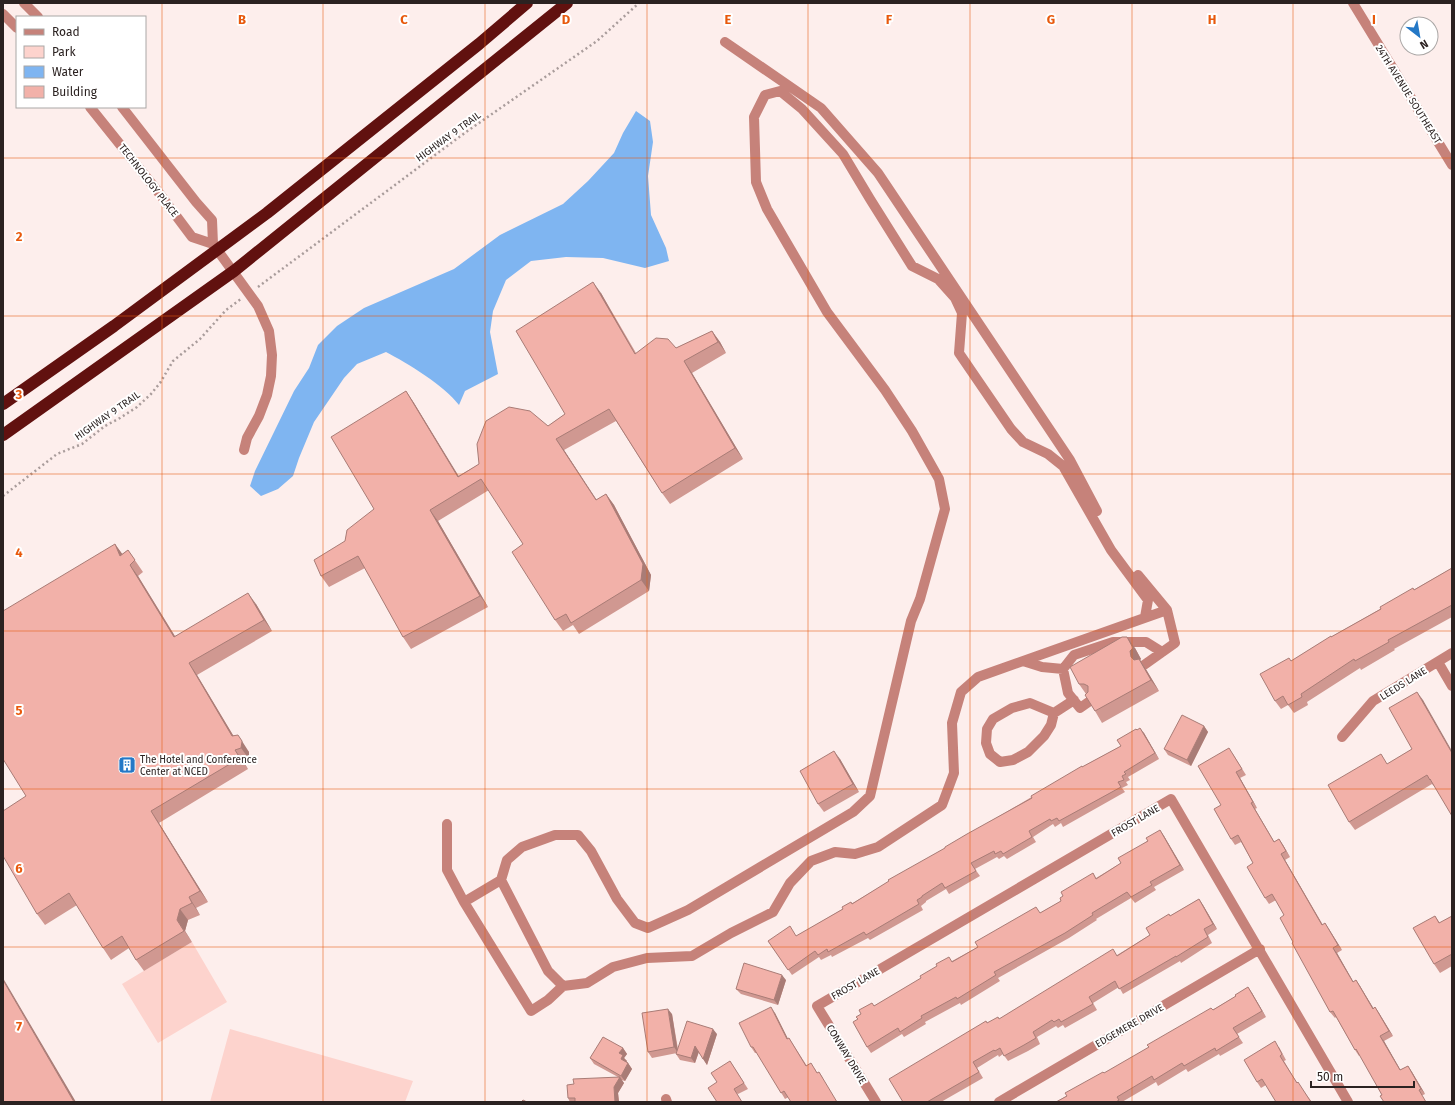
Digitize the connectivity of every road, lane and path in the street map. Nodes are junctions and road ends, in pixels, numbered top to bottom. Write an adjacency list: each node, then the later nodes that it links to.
1 (24, 3): 7 (street)
2 (527, 3): 13 (highway)
3 (567, 3): 14 (highway)
4 (639, 3): 15 (path, HIGHWAY 9 TRAIL)
5 (1353, 3): 12 (street, 24TH AVENUE SOUTHEAST)
6 (3, 14): 8 (street)
7 (37, 16)
8 (16, 27)
9 (725, 42): 21 (street)
10 (91, 108): 13 (street, TECHNOLOGY PLACE)
11 (123, 108): 13 (street)
12 (1452, 165)
13 (215, 246): 14 (street); 17 (highway)
14 (234, 271): 18 (highway); 19 (street)
15 (266, 281)
16 (241, 299): 20 (path, HIGHWAY 9 TRAIL)
17 (3, 404)
18 (3, 434)
19 (244, 450)
20 (3, 496)
21 (1166, 610): 22 (street); 23 (street)
22 (1145, 617): 25 (street); 35 (street)
23 (1162, 652): 27 (street); 28 (street)
24 (1452, 653): 26 (street, LEEDS LANE)
25 (1023, 661): 28 (street); 38 (street)
26 (1438, 662): 29 (street); 33 (street, LEEDS LANE)
27 (1144, 665)
28 (1063, 668): 30 (street)
29 (1452, 686)
30 (1074, 700): 31 (street); 32 (street)
31 (1090, 701)
32 (1054, 713): 32 (street)
33 (1342, 737)
34 (447, 824): 36 (street)
35 (501, 880): 36 (street); 38 (street)
36 (464, 902): 38 (street)
37 (1260, 949): 39 (street, FROST LANE); 41 (street, EDGEMERE DRIVE); 42 (street, FROST LANE)
38 (562, 986)
39 (817, 1006): 40 (street, CONWAY DRIVE)
40 (876, 1102)
41 (999, 1102)
42 (1348, 1102)

